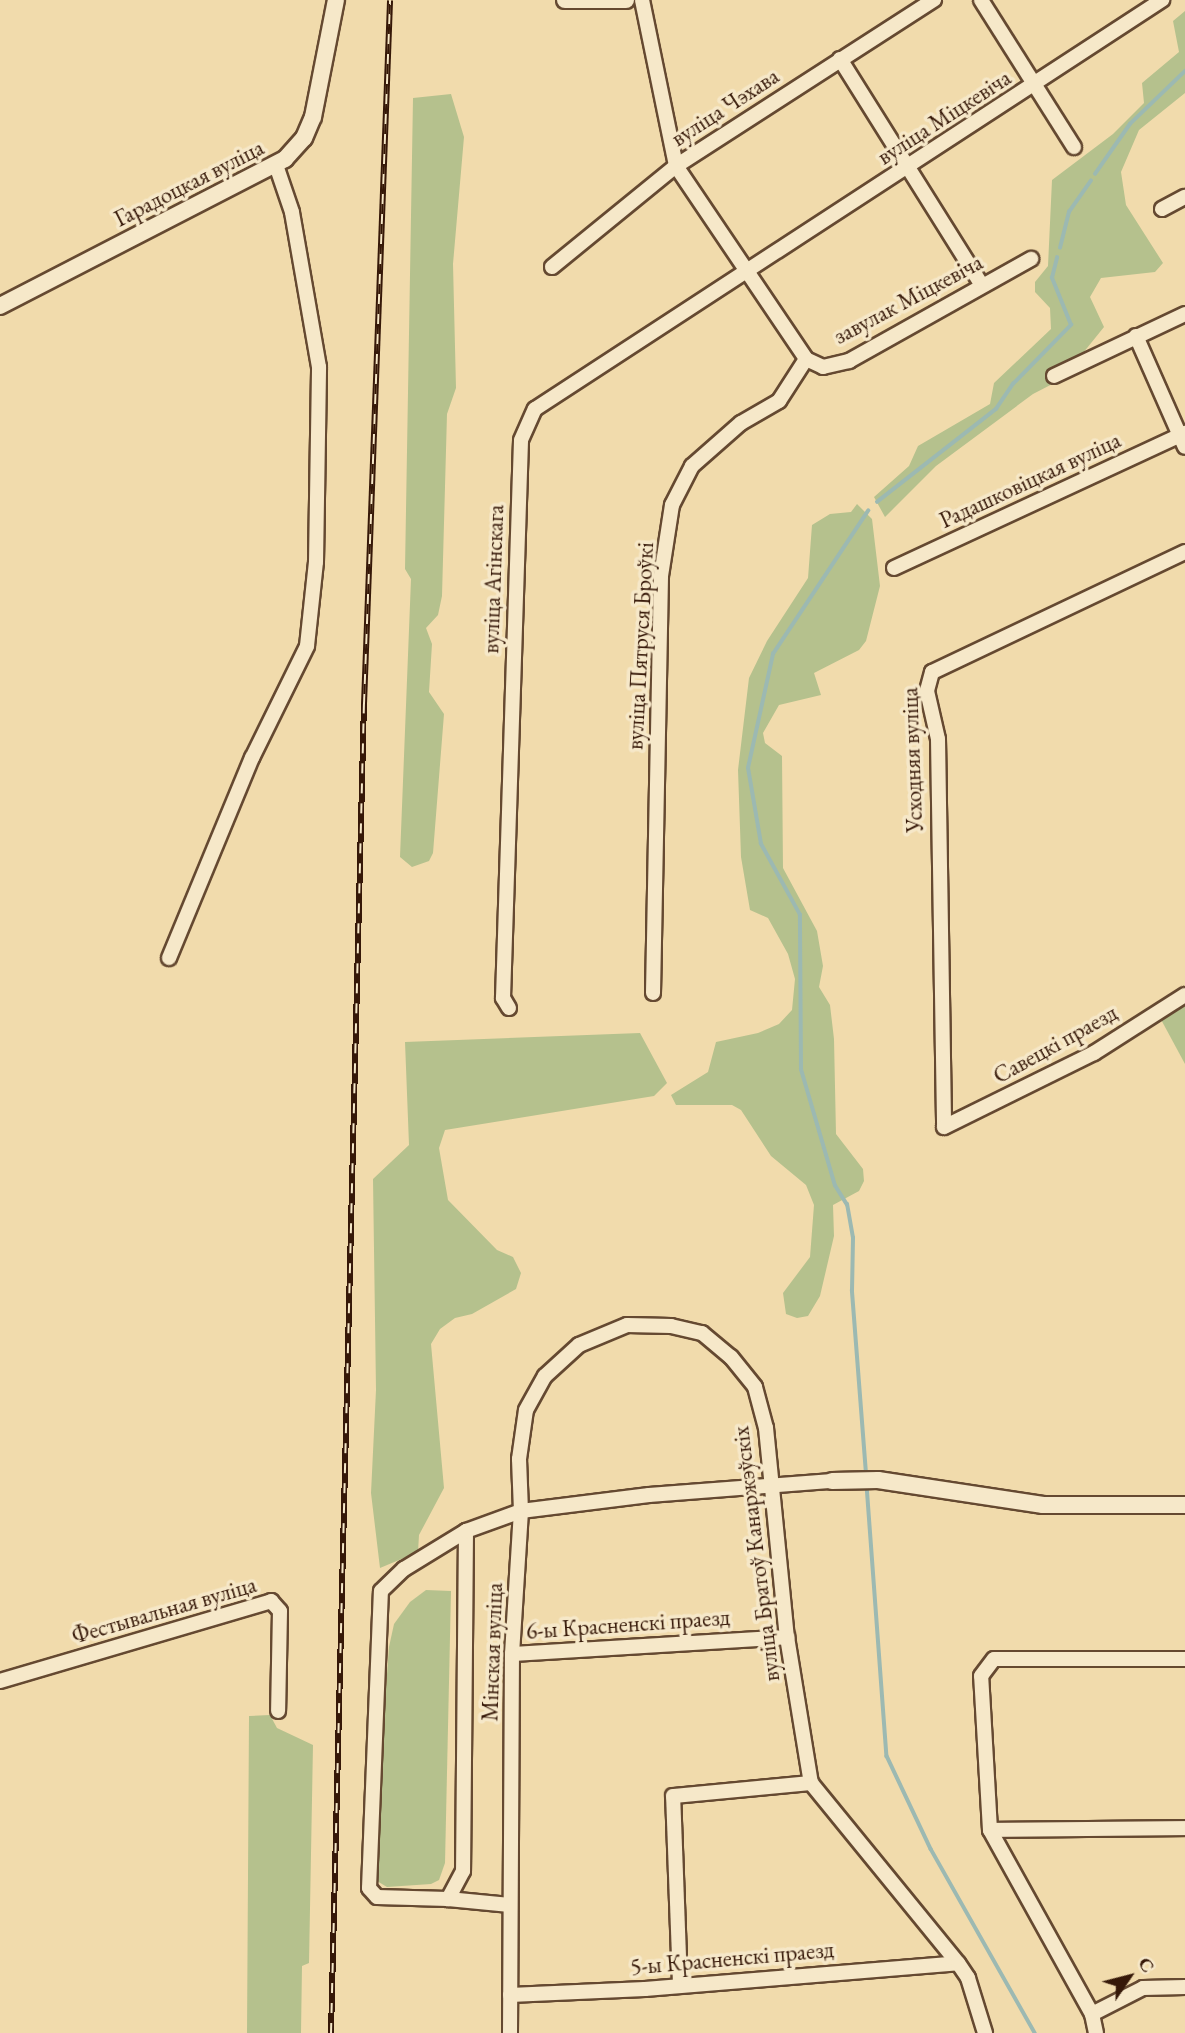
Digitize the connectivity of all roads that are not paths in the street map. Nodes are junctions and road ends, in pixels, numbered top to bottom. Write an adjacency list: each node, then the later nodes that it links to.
1 (336, 0): 11 (street, Гарадоцкая вуліца)
2 (565, 0): 3 (street)
3 (626, 0)
4 (642, 0): 12 (street)
5 (934, 0): 8 (street, вуліца Чэхава)
6 (981, 0): 9 (street)
7 (1162, 0): 9 (street, вуліца Міцкевіча)
8 (839, 59): 12 (street, вуліца Чэхава); 13 (street)
9 (1035, 85): 10 (street); 13 (street, вуліца Міцкевіча)
10 (1074, 146)
11 (276, 166): 20 (street, Гарадоцкая вуліца); 28 (street)
12 (676, 166): 17 (street, вуліца Чэхава); 18 (street)
13 (910, 166): 18 (street, вуліца Міцкевіча); 19 (street)
14 (1185, 197): 15 (street)
15 (1162, 209)
16 (1031, 259): 19 (street, завулак Міцкевіча)
17 (552, 267)
18 (750, 272): 23 (street); 31 (street, вуліца Агінскага)
19 (982, 285): 23 (street, завулак Міцкевіча)
20 (0, 306)
21 (1185, 314): 22 (street)
22 (1136, 336): 24 (street); 25 (street)
23 (806, 359): 29 (street, вуліца Пятруся Броўкі)
24 (1054, 376)
25 (1183, 438): 27 (street, Радашковіцкая вуліца)
26 (1185, 552): 32 (street, Усходняя вуліца)
27 (894, 568)
28 (169, 958)
29 (653, 993)
30 (1185, 995): 32 (street, Савецкі праезд)
31 (509, 1007)
32 (944, 1127)
33 (627, 1325): 35 (street, вуліца Братоў Канаржэўскіх); 37 (street, Мінская вуліца)
34 (832, 1481): 35 (street); 36 (street)
35 (771, 1486): 37 (street); 39 (street, вуліца Братоў Канаржэўскіх)
36 (1185, 1505)
37 (521, 1511): 38 (street); 40 (street, Мінская вуліца)
38 (466, 1531): 47 (street); 47 (street)
39 (787, 1637): 40 (street, 6-ы Красненскі праезд); 44 (street, вуліца Братоў Канаржэўскіх)
40 (513, 1654): 48 (street, Мінская вуліца)
41 (1185, 1658): 46 (street)
42 (0, 1681): 43 (street, Фестывальная вуліца)
43 (278, 1711)
44 (811, 1783): 49 (street, вуліца Братоў Канаржэўскіх); 50 (street)
45 (1185, 1828): 46 (street)
46 (990, 1830): 53 (street)
47 (447, 1899): 48 (street)
48 (510, 1905): 52 (street, Мінская вуліца)
49 (958, 1963): 50 (street, 5-ы Красненскі праезд); 55 (street, вуліца Братоў Канаржэўскіх)
50 (680, 1984): 52 (street, 5-ы Красненскі праезд)
51 (1185, 1987): 53 (street)
52 (510, 1995): 54 (street, Мінская вуліца)
53 (1091, 2014): 56 (street)
54 (510, 2033)
55 (985, 2033)
56 (1096, 2033)

